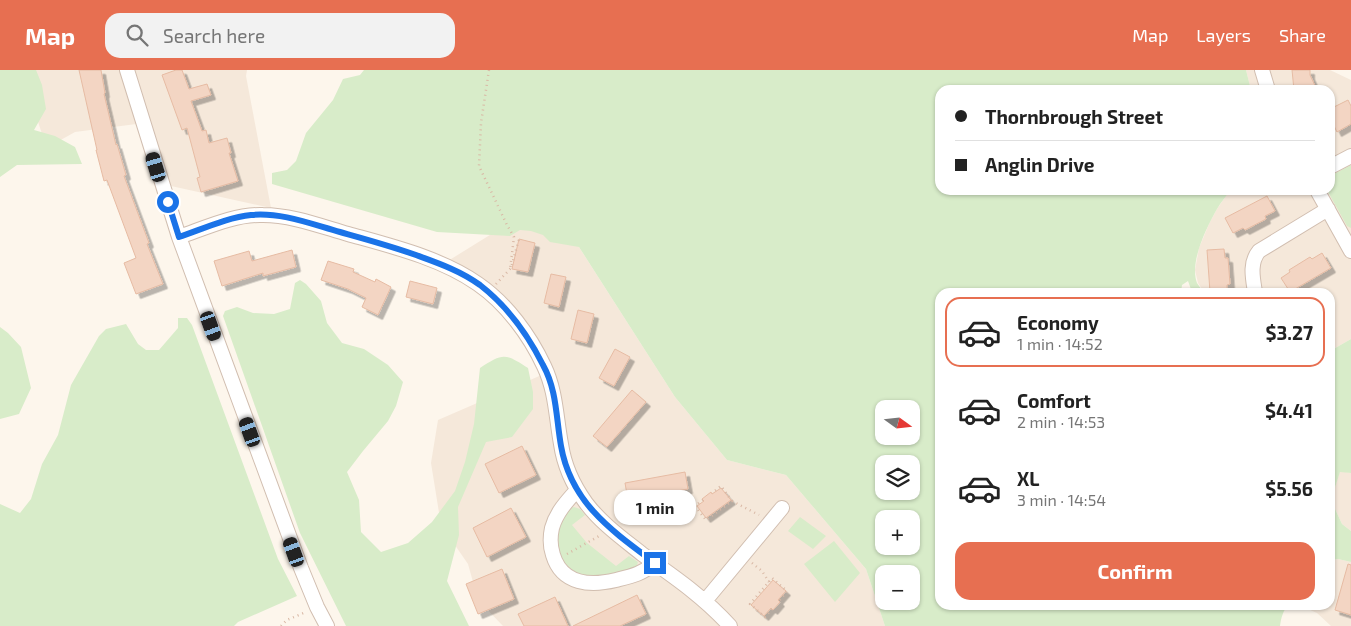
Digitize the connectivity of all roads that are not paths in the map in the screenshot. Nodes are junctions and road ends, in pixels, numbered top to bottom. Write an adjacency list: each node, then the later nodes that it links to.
1 (126, 70): 8 (street)
2 (1262, 70): 3 (street)
3 (1266, 85)
4 (1351, 156): 5 (street)
5 (1335, 164)
6 (1321, 195): 7 (street)
7 (1328, 209): 9 (street); 10 (street)
8 (179, 237): 11 (street); 15 (street)
9 (1349, 244)
10 (1255, 288)
11 (577, 490): 13 (street); 13 (street)
12 (782, 508): 14 (street)
13 (655, 563): 14 (street)
14 (705, 601): 16 (street)
15 (327, 626)
16 (730, 626)

